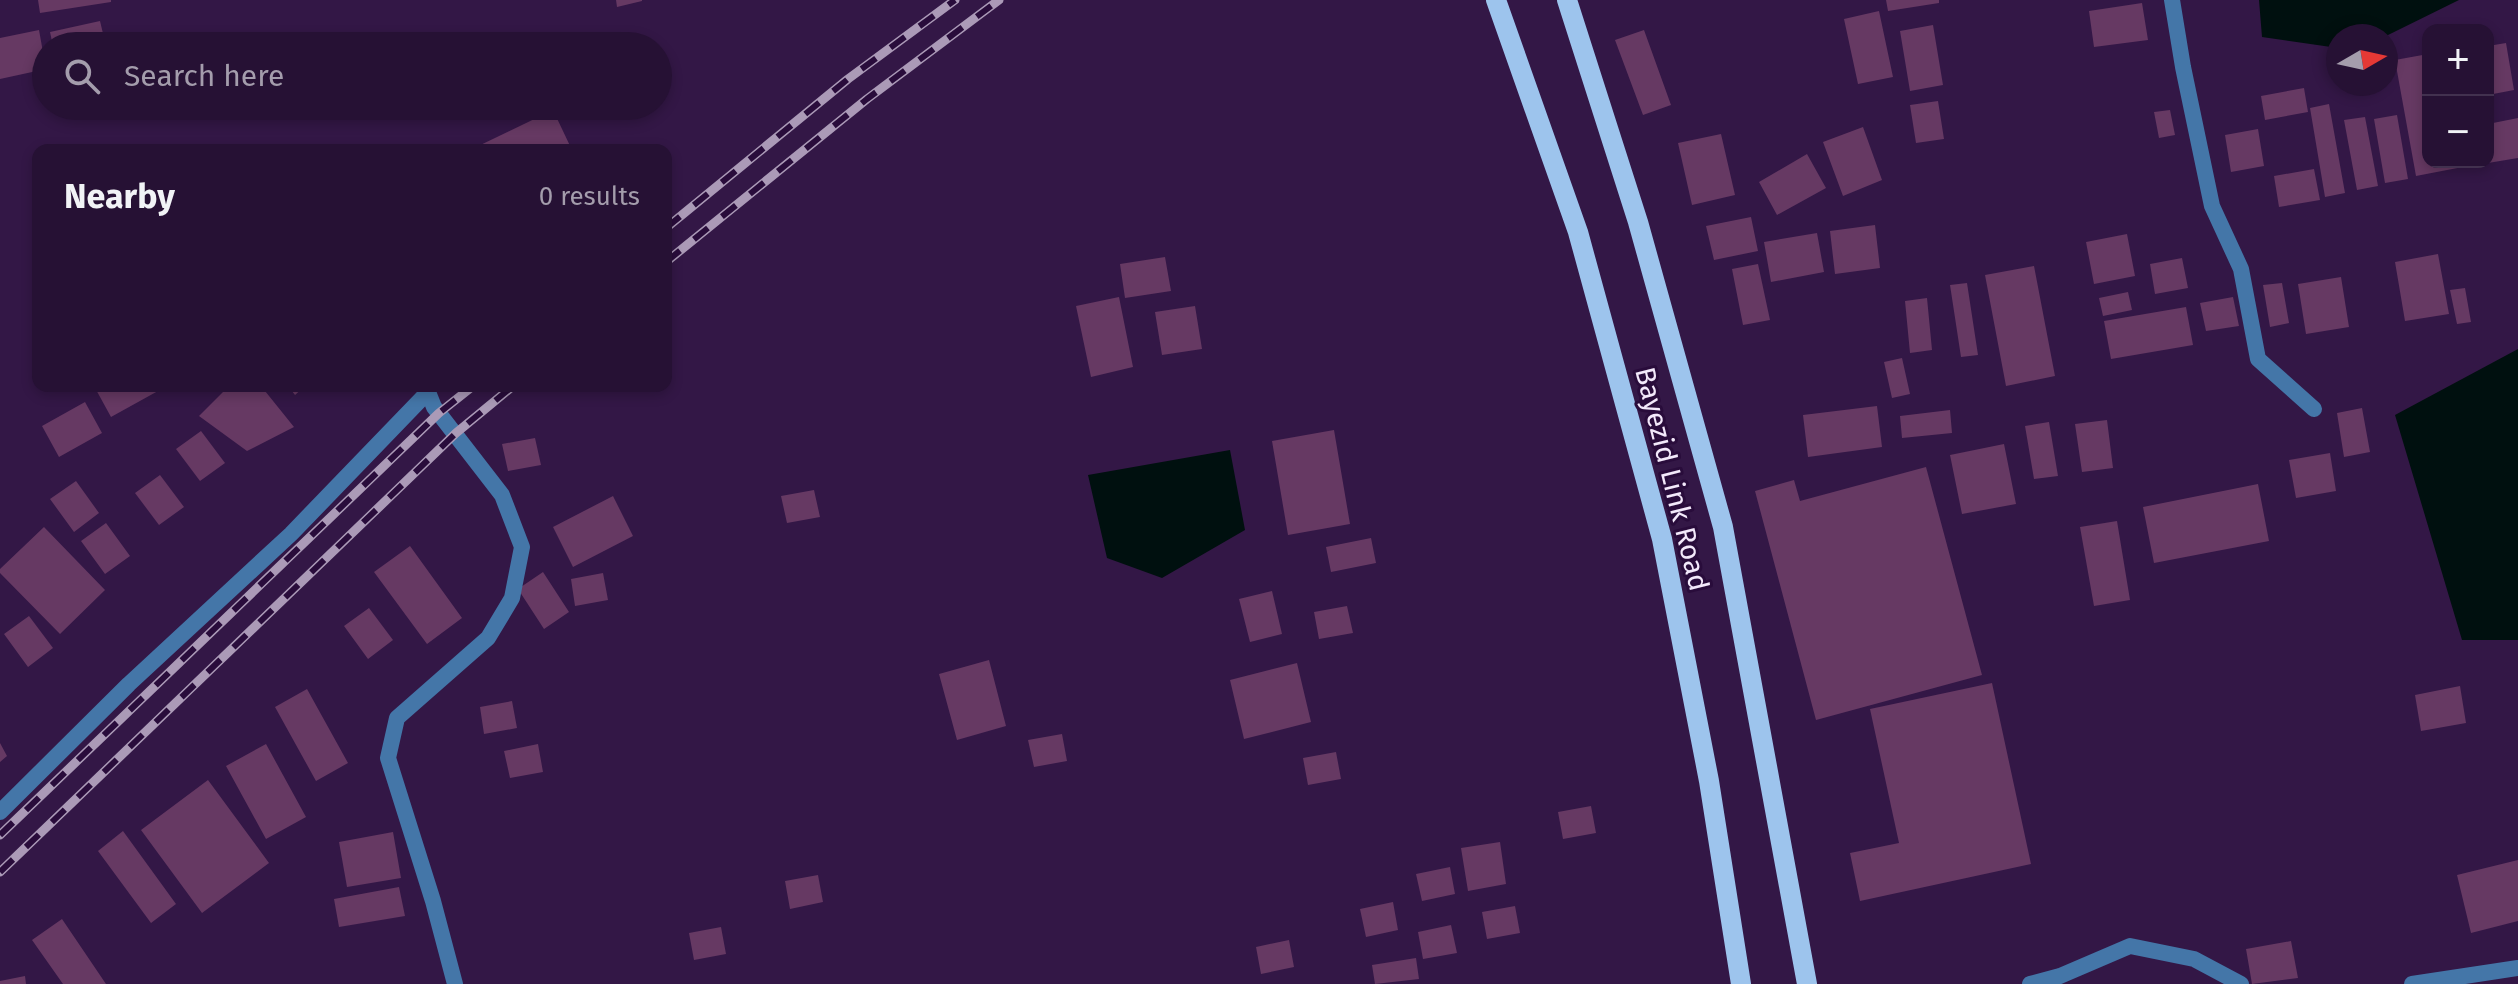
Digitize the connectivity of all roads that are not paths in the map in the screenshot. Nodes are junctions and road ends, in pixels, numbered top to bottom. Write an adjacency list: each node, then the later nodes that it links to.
1 (1496, 0): 8 (main road, Bayezid Link Road)
2 (1567, 0): 9 (main road, Bayezid Link Road)
3 (2172, 0): 4 (street)
4 (2314, 409)
5 (0, 812): 7 (street)
6 (2518, 968): 12 (street)
7 (455, 984)
8 (1741, 984)
9 (1807, 984)
10 (2030, 984): 11 (street)
11 (2241, 984)
12 (2412, 984)

